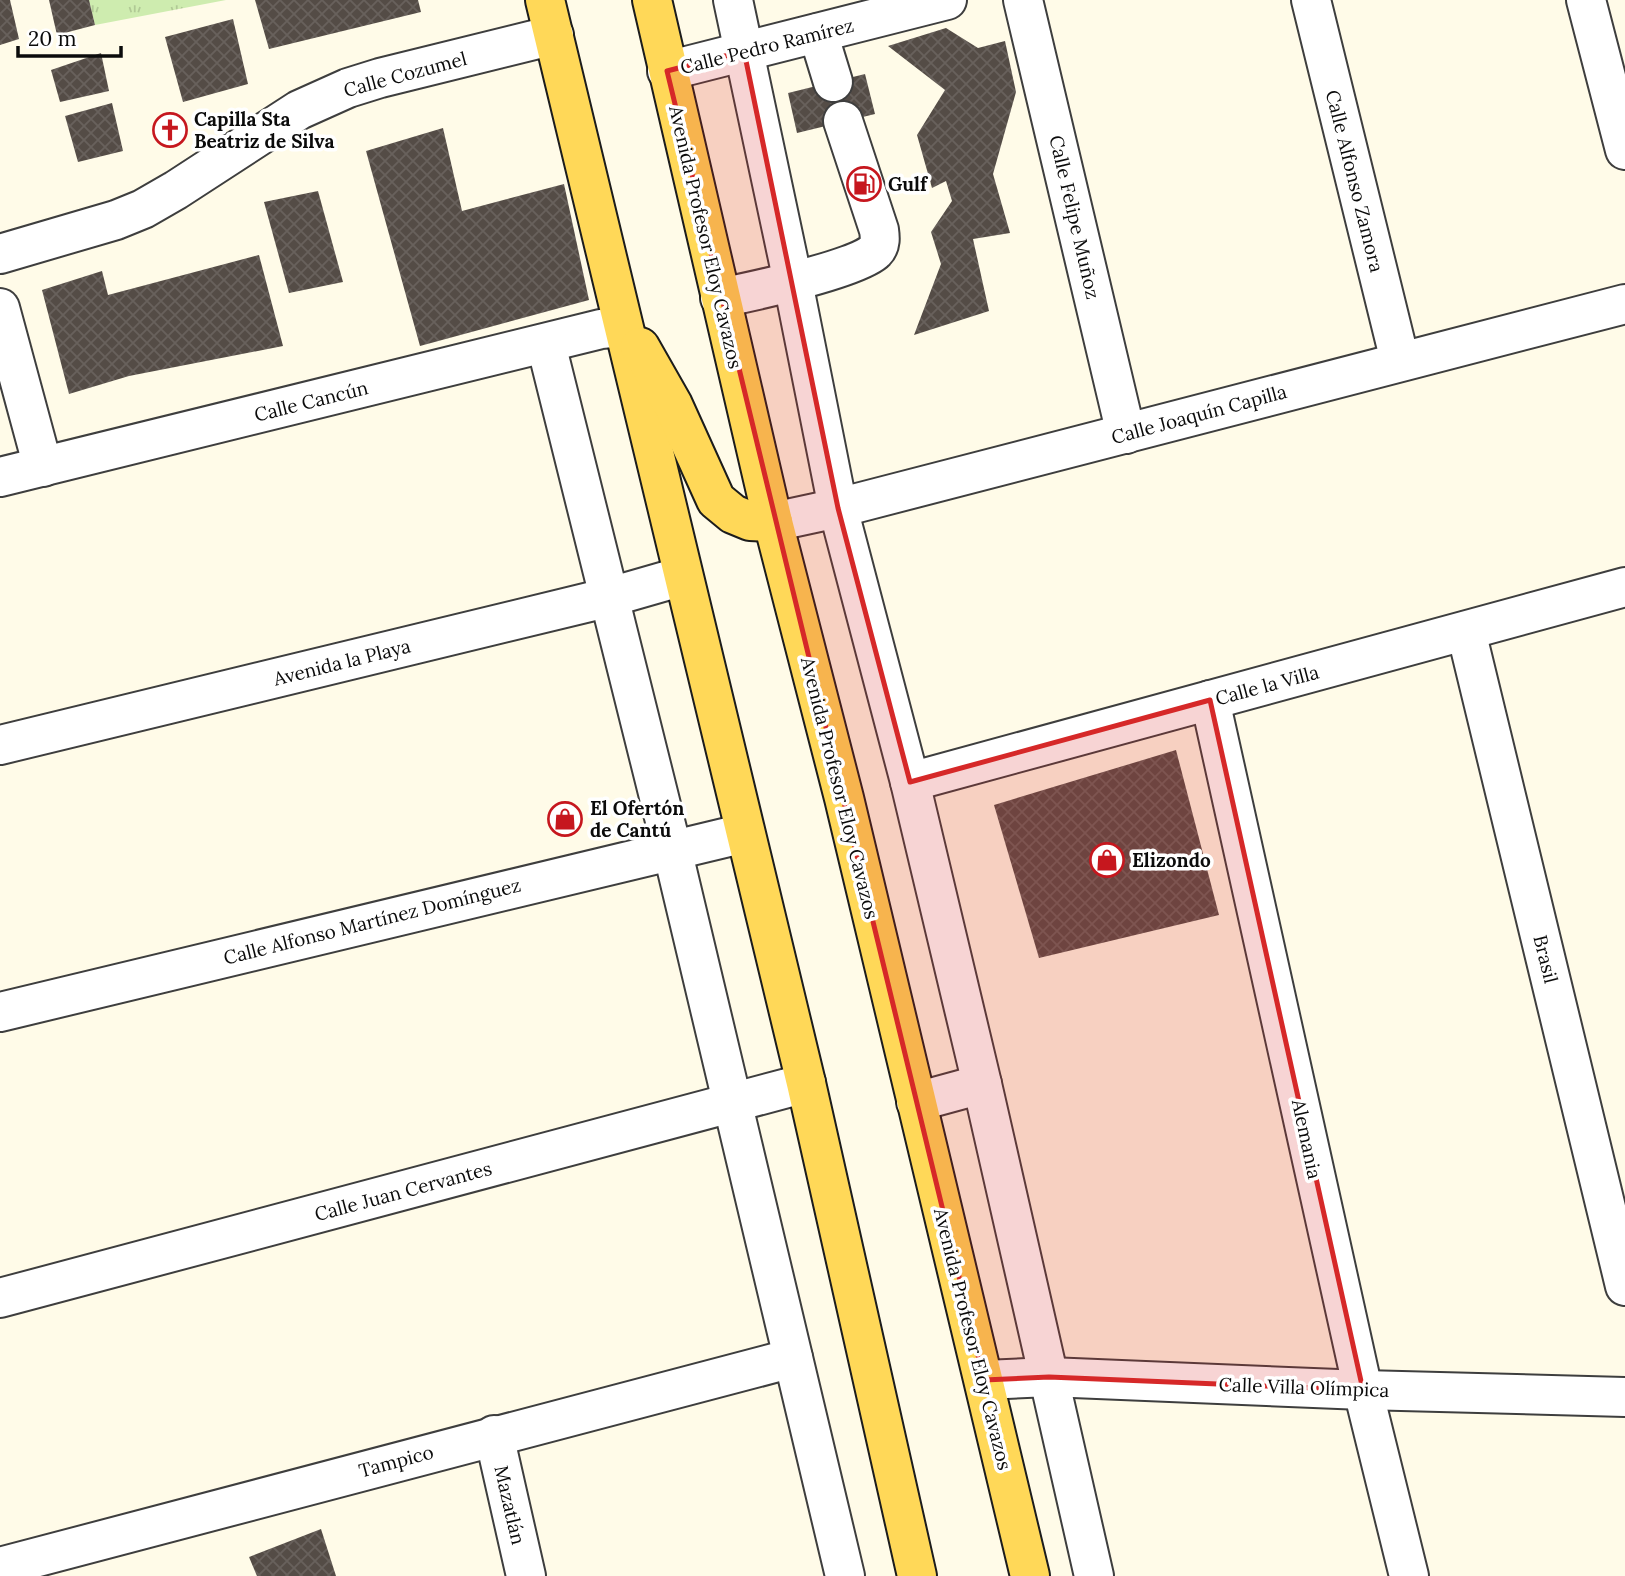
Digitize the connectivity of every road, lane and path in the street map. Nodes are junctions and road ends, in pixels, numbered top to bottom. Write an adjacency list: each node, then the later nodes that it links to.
1 (652, 0): 10 (main road, Avenida Profesor Eloy Cavazos)
2 (733, 0): 9 (street)
3 (947, 0): 8 (street, Calle Pedro Ramírez)
4 (1023, 0): 22 (street, Calle Felipe Muñoz)
5 (1311, 0): 21 (street, Calle Alfonso Zamora)
6 (1586, 0): 13 (street)
7 (549, 18): 14 (street, Calle Cozumel); 19 (main road)
8 (818, 33): 9 (street, Calle Pedro Ramírez); 11 (street)
9 (744, 51): 10 (street, Calle Pedro Ramírez); 15 (street)
10 (667, 71): 16 (main road, Avenida Profesor Eloy Cavazos)
11 (833, 82)
12 (844, 121): 15 (street)
13 (1625, 150)
14 (0, 254)
15 (793, 282): 16 (street); 25 (street)
16 (720, 298): 26 (main road, Avenida Profesor Eloy Cavazos)
17 (1625, 304): 21 (street, Calle Joaquín Capilla)
18 (0, 308): 23 (street)
19 (623, 327): 20 (street, Calle Cancún); 26 (main road); 27 (main road)
20 (545, 344): 23 (street, Calle Cancún); 29 (street)
21 (1400, 361): 22 (street, Calle Joaquín Capilla)
22 (1126, 433): 25 (street, Calle Joaquín Capilla)
23 (43, 467): 24 (street, Calle Cancún)
24 (0, 477)
25 (838, 508): 26 (street, Calle Joaquín Capilla); 33 (street)
26 (773, 522): 40 (main road, Avenida Profesor Eloy Cavazos)
27 (684, 576): 29 (street, Avenida la Playa); 34 (main road)
28 (1625, 587): 30 (street, Calle la Villa)
29 (610, 597): 32 (street, Avenida la Playa); 35 (street)
30 (1466, 631): 31 (street, Calle la Villa); 41 (street, Brasil)
31 (1210, 700): 33 (street, Calle la Villa); 46 (street, Alemania)
32 (0, 746)
33 (910, 782): 38 (street)
34 (745, 833): 35 (street, Calle Alfonso Martínez Domínguez); 37 (main road)
35 (672, 849): 36 (street, Calle Alfonso Martínez Domínguez); 39 (street)
36 (0, 1012)
37 (806, 1083): 39 (street, Calle Juan Cervantes); 52 (main road)
38 (982, 1084): 40 (street); 44 (street)
39 (733, 1102): 42 (street, Calle Juan Cervantes); 43 (street)
40 (916, 1102): 45 (main road, Avenida Profesor Eloy Cavazos)
41 (1625, 1286)
42 (0, 1298)
43 (793, 1358): 48 (street, Tampico); 51 (street)
44 (1049, 1377): 45 (street, Calle Villa Olímpica); 46 (street, Calle Villa Olímpica); 54 (street)
45 (984, 1380): 53 (main road, Avenida Profesor Eloy Cavazos)
46 (1363, 1390): 47 (street, Calle Villa Olímpica); 55 (street, Alemania)
47 (1625, 1397)
48 (494, 1435): 49 (street, Tampico); 50 (street, Mazatlán)
49 (0, 1567)
50 (526, 1576)
51 (845, 1576)
52 (917, 1576)
53 (1030, 1576)
54 (1094, 1576)
55 (1409, 1576)

